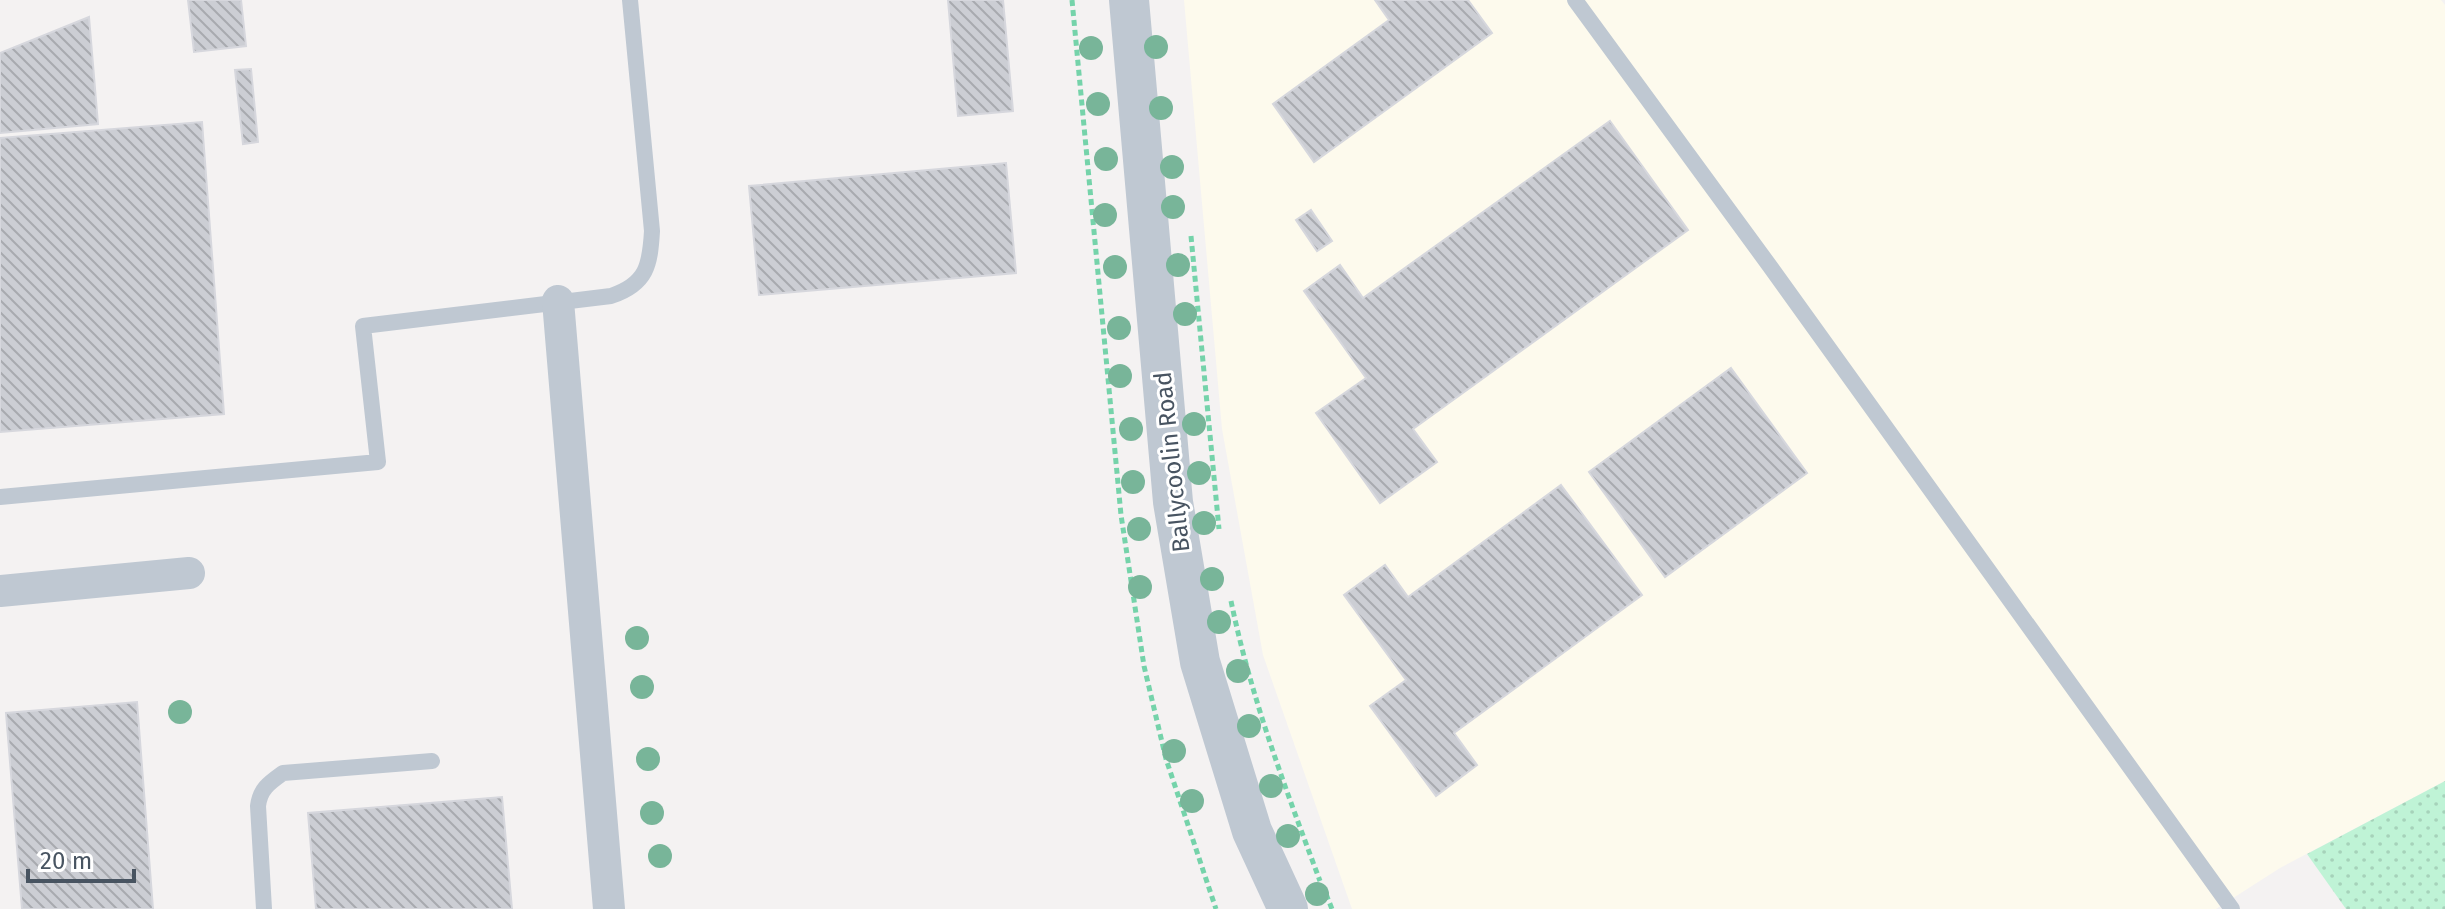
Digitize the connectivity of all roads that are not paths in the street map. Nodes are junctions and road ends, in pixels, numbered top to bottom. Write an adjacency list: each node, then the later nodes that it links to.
1 (630, 0): 4 (lane)
2 (1129, 0): 11 (street, Ballycoolin Road)
3 (1575, 0): 12 (lane)
4 (558, 301): 5 (lane); 10 (street)
5 (0, 497)
6 (189, 573): 7 (street)
7 (0, 591)
8 (432, 761): 9 (lane)
9 (264, 909)
10 (609, 909)
11 (1288, 909)
12 (2232, 909)

